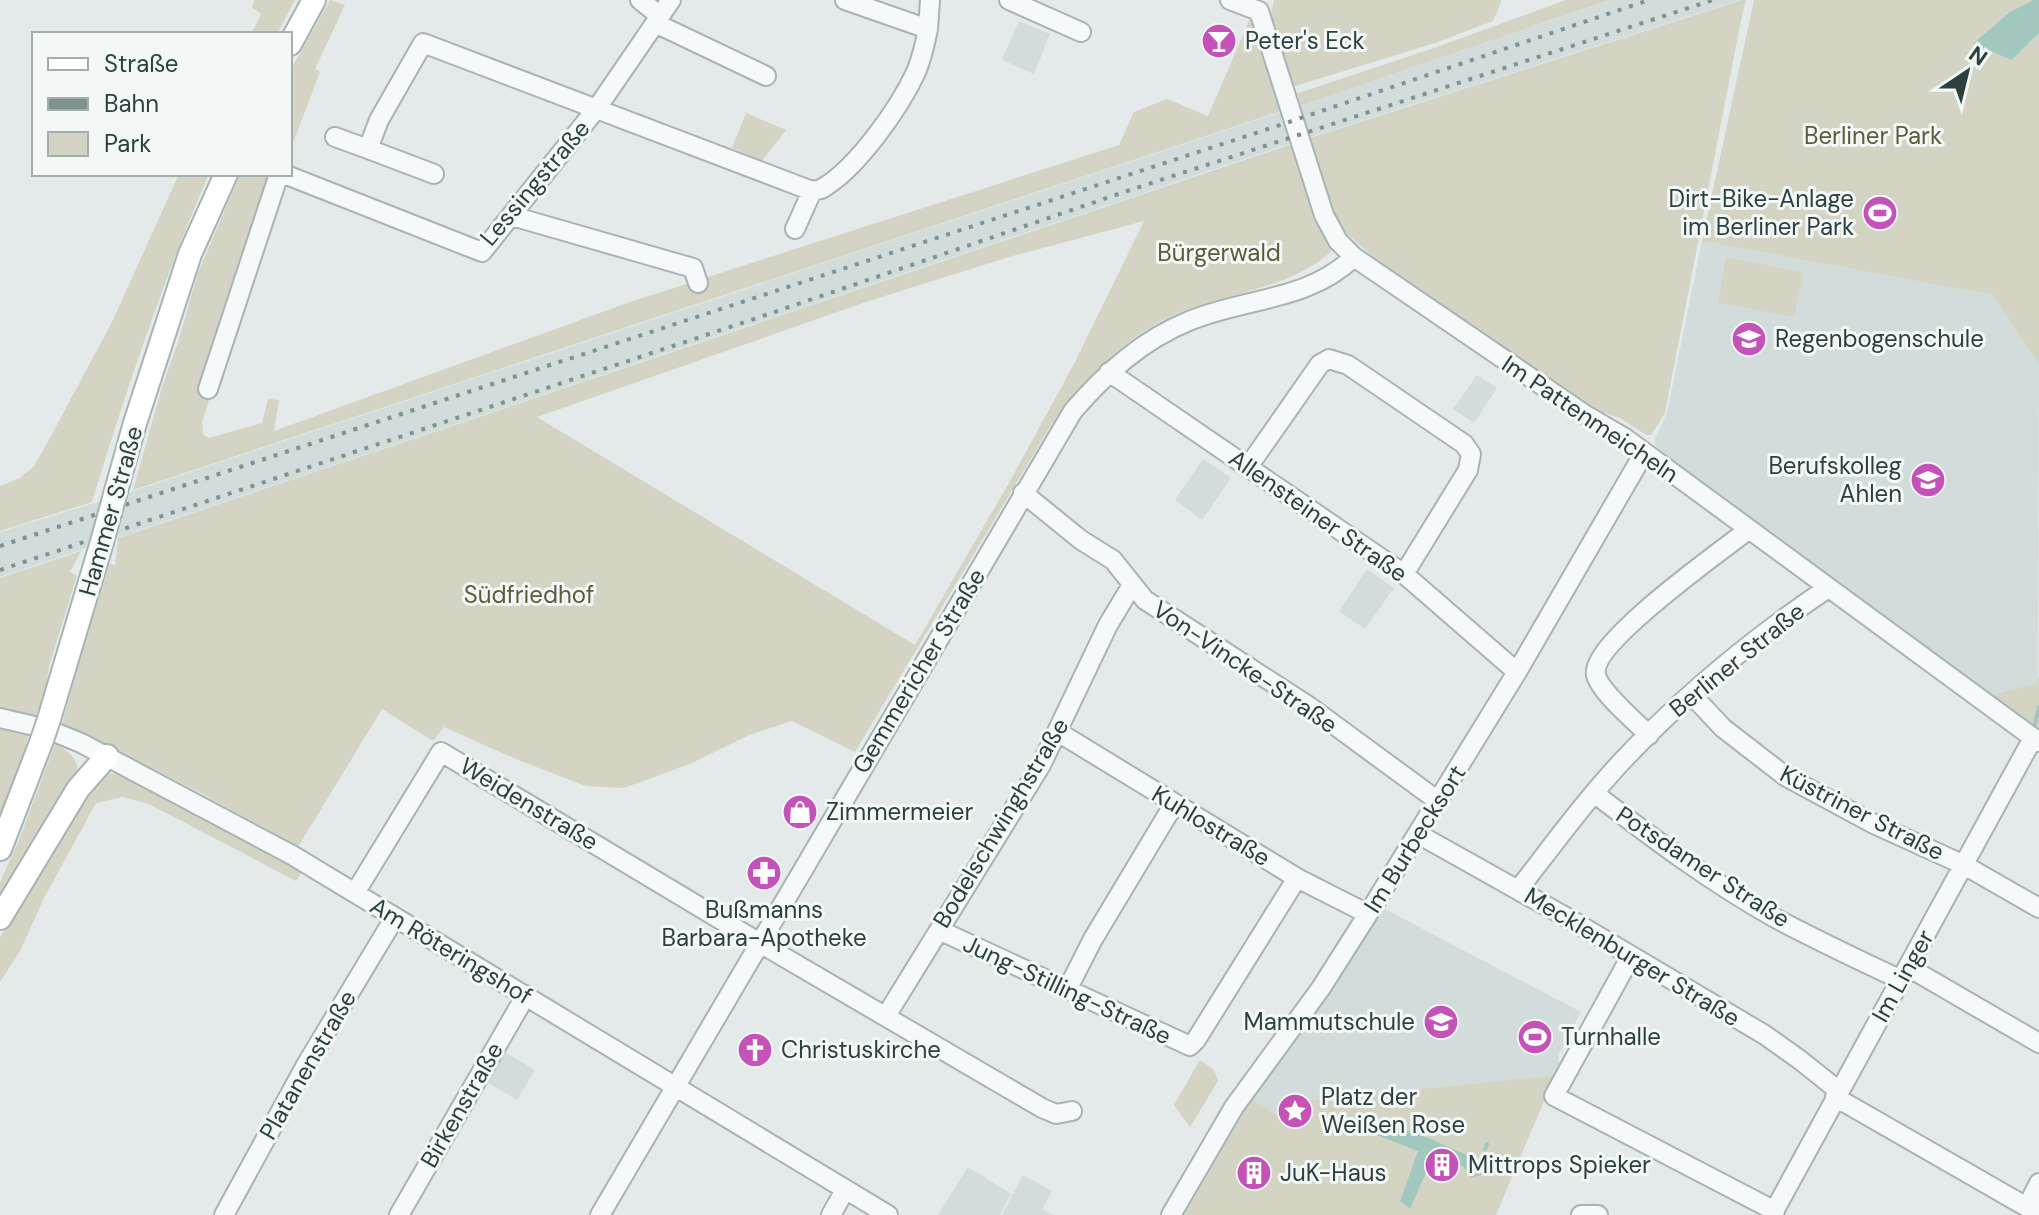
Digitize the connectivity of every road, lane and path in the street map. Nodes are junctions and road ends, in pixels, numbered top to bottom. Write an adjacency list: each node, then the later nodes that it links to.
1 (314, 0): 11 (main road)
2 (640, 0): 8 (street)
3 (845, 0): 9 (street)
4 (930, 0): 9 (street)
5 (1009, 0): 10 (street)
6 (1230, 0): 7 (street)
7 (1261, 5): 23 (street, Im Pattenmeicheln)
8 (662, 13): 12 (street); 13 (street, Lessingstraße)
9 (928, 29): 20 (street)
10 (1081, 32)
11 (292, 40)
12 (766, 76)
13 (597, 108): 15 (street); 20 (street); 21 (street, Lessingstraße)
14 (335, 137): 15 (street)
15 (368, 149): 16 (street)
16 (434, 174)
17 (225, 176): 44 (main road, Hammer Straße, bridge)
18 (281, 176): 26 (street, Lessingstraße)
19 (287, 176): 21 (street, Lessingstraße)
20 (812, 191): 22 (street)
21 (512, 216): 24 (street)
22 (795, 229)
23 (1354, 257): 25 (street, Gemmericher Straße); 27 (street, Im Pattenmeicheln)
24 (698, 283)
25 (1109, 372): 28 (street, Allensteiner Straße); 29 (street, Gemmericher Straße)
26 (208, 389)
27 (1644, 453): 30 (street, Im Pattenmeicheln); 34 (street, Im Burbecksort)
28 (1248, 467): 31 (street, Allensteiner Straße); 31 (street)
29 (1023, 493): 32 (street, Von-Vincke-Straße); 56 (street, Gemmericher Straße)
30 (1748, 530): 33 (street, Im Pattenmeicheln); 38 (street, Berliner Straße)
31 (1404, 574): 34 (street, Allensteiner Straße)
32 (1132, 585): 37 (street, Bodelschwinghstraße); 42 (street, Von-Vincke-Straße)
33 (1828, 588): 35 (street, Berliner Straße); 39 (street, Im Pattenmeicheln)
34 (1517, 672): 42 (street, Im Burbecksort)
35 (1691, 694): 38 (street, Berliner Straße); 47 (street, Küstriner Straße)
36 (0, 718): 40 (street, Am Röteringshof)
37 (1058, 732): 43 (street, Kuhlostraße); 55 (street, Bodelschwinghstraße)
38 (1649, 735): 41 (street, Berliner Straße)
39 (2036, 740): 47 (street, Im Linger)
40 (107, 756): 50 (street, Am Röteringshof); 54 (main road)
41 (1594, 793): 49 (street, Berliner Straße); 58 (street, Potsdamer Straße)
42 (1438, 801): 45 (street, Im Burbecksort)
43 (1174, 804): 48 (street, Kuhlostraße); 59 (street)
44 (5, 832): 46 (main road, Hammer Straße)
45 (1418, 834): 49 (street, Mecklenburger Straße); 52 (street, Im Burbecksort)
46 (0, 849)
47 (1964, 865): 51 (street, Küstriner Straße); 58 (street, Im Linger)
48 (1297, 878): 52 (street, Kuhlostraße); 59 (street, Jung-Stilling-Straße)
49 (1518, 890): 57 (street, Mecklenburger Straße)
50 (355, 893): 53 (street, Am Röteringshof); 56 (street, Weidenstraße)
51 (2039, 908)
52 (1368, 914): 75 (street, Im Burbecksort)
53 (395, 917): 60 (street, Am Röteringshof); 70 (street, Platanenstraße)
54 (0, 918)
55 (939, 930): 59 (street, Jung-Stilling-Straße); 61 (street, Bodelschwinghstraße)
56 (758, 942): 61 (street); 63 (street, Gemmericher Straße)
57 (1631, 956): 64 (street, Mecklenburger Straße); 69 (street)
58 (1904, 974): 62 (street, Potsdamer Straße); 64 (street, Im Linger)
59 (1067, 990)
60 (526, 995): 63 (street, Am Röteringshof); 71 (street, Birkenstraße)
61 (886, 1016): 65 (street)
62 (2039, 1043)
63 (675, 1087): 67 (street, Am Röteringshof); 72 (street, Gemmericher Straße)
64 (1837, 1094): 68 (street, Mecklenburger Straße); 69 (street, Im Linger)
65 (1072, 1111)
66 (2039, 1183): 68 (street)
67 (845, 1190): 73 (street); 74 (street, Am Röteringshof)
68 (2033, 1210)
69 (1773, 1213)
70 (224, 1215)
71 (399, 1215)
72 (600, 1215)
73 (831, 1215)
74 (888, 1215)
75 (1171, 1215)
76 (1581, 1215): 77 (street)
77 (1598, 1215)

